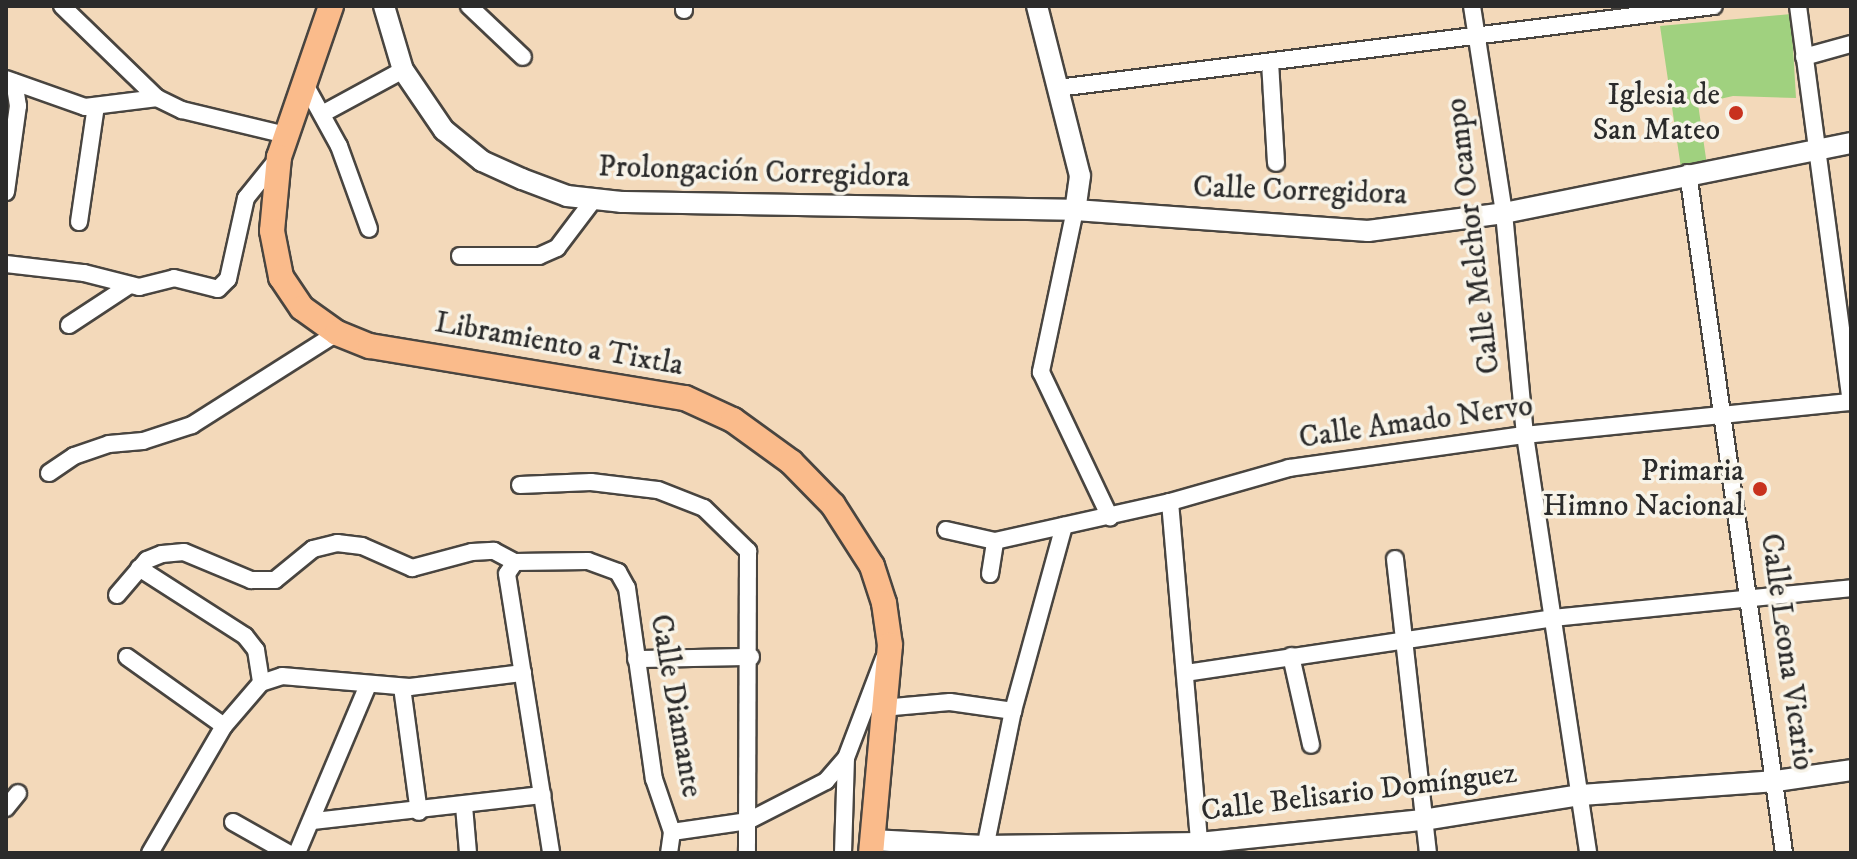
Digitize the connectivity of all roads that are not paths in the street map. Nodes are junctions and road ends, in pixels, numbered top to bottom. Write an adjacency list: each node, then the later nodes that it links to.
1 (62, 6): 18 (street)
2 (331, 6): 16 (main road, Libramiento a Tixtla)
3 (384, 6): 14 (street, Prolongación Corregidora)
4 (469, 6): 11 (street)
5 (1037, 6): 17 (street)
6 (1472, 6): 9 (street, Calle Melchor Ocampo)
7 (1714, 6): 9 (street)
8 (1798, 6): 12 (street)
9 (1478, 39): 13 (street); 29 (street, Calle Melchor Ocampo)
10 (1851, 44): 12 (street)
11 (523, 57)
12 (1804, 57): 23 (street)
13 (1270, 62): 17 (street); 24 (street)
14 (403, 70): 20 (street); 27 (street, Prolongación Corregidora)
15 (10, 80): 19 (street); 26 (street)
16 (307, 88): 20 (street); 22 (main road, Libramiento a Tixtla)
17 (1058, 88): 28 (street)
18 (157, 98): 19 (street); 22 (street)
19 (96, 106): 30 (street)
20 (322, 114): 31 (street)
21 (1851, 143): 23 (street, Calle Corregidora)
22 (282, 146): 34 (street); 36 (main road, Libramiento a Tixtla)
23 (1814, 150): 25 (street, Calle Corregidora); 37 (street)
24 (1276, 163)
25 (1688, 173): 29 (street, Calle Corregidora); 38 (street, Calle Leona Vicario)
26 (6, 192)
27 (594, 199): 28 (street, Prolongación Corregidora); 32 (street)
28 (1075, 210): 29 (street, Calle Corregidora); 43 (street)
29 (1504, 213): 39 (street, Calle Melchor Ocampo)
30 (79, 222)
31 (369, 229)
32 (460, 256)
33 (6, 264): 34 (street)
34 (130, 285): 35 (street)
35 (69, 325)
36 (337, 333): 40 (street); 56 (main road, Libramiento a Tixtla)
37 (1851, 402): 38 (street, Calle Amado Nervo)
38 (1725, 416): 39 (street, Calle Amado Nervo); 53 (street, Calle Leona Vicario)
39 (1525, 435): 42 (street, Calle Amado Nervo); 54 (street, Calle Melchor Ocampo)
40 (49, 473)
41 (520, 485): 59 (street)
42 (1170, 502): 43 (street, Calle Amado Nervo); 62 (street)
43 (1110, 517): 44 (street, Calle Amado Nervo)
44 (1064, 526): 46 (street, Calle Amado Nervo); 67 (street)
45 (946, 530): 46 (street)
46 (995, 541): 50 (street)
47 (1395, 559): 55 (street)
48 (515, 562): 49 (street); 60 (street, Calle Diamante); 61 (street)
49 (139, 568): 52 (street); 63 (street)
50 (990, 574)
51 (1851, 588): 53 (street)
52 (117, 595)
53 (1750, 598): 54 (street); 72 (street, Calle Leona Vicario)
54 (1553, 618): 55 (street); 75 (street, Calle Melchor Ocampo)
55 (1406, 639): 57 (street); 79 (street)
56 (890, 645): 66 (main road, Libramiento a Tixtla); 70 (street, Calle Diamante)
57 (1291, 656): 62 (street); 69 (street)
58 (127, 657): 68 (street)
59 (751, 657): 60 (street); 81 (street)
60 (636, 659): 83 (street, Calle Diamante)
61 (523, 673): 65 (street); 74 (street)
62 (1186, 673): 85 (street)
63 (261, 683): 64 (street); 68 (street)
64 (367, 687): 65 (street); 80 (street)
65 (402, 687): 78 (street)
66 (882, 708): 67 (street); 84 (main road, Libramiento a Tixtla)
67 (1013, 711): 86 (street)
68 (224, 726): 87 (street)
69 (1311, 745)
70 (846, 758): 81 (street, Calle Diamante); 94 (street)
71 (1851, 770): 72 (street, Calle Belisario Domínguez)
72 (1776, 781): 75 (street, Calle Belisario Domínguez); 97 (street, Calle Leona Vicario)
73 (18, 793): 77 (street)
74 (543, 795): 76 (street); 91 (street)
75 (1581, 795): 79 (street, Calle Belisario Domínguez); 96 (street, Calle Melchor Ocampo)
76 (464, 806): 78 (street); 90 (street)
77 (6, 808)
78 (419, 812): 80 (street)
79 (1423, 820): 85 (street, Calle Belisario Domínguez); 95 (street)
80 (314, 821): 89 (street)
81 (748, 821): 83 (street, Calle Diamante); 93 (street)
82 (233, 822): 88 (street)
83 (672, 832): 92 (street)
84 (872, 846): 86 (street, Calle Belisario Domínguez)
85 (1200, 848): 86 (street, Calle Belisario Domínguez)
86 (984, 849)
87 (150, 853)
88 (288, 853)
89 (297, 853)
90 (468, 853)
91 (551, 853)
92 (669, 853)
93 (747, 853)
94 (843, 853)
95 (1428, 853)
96 (1588, 853)
97 (1784, 853)

